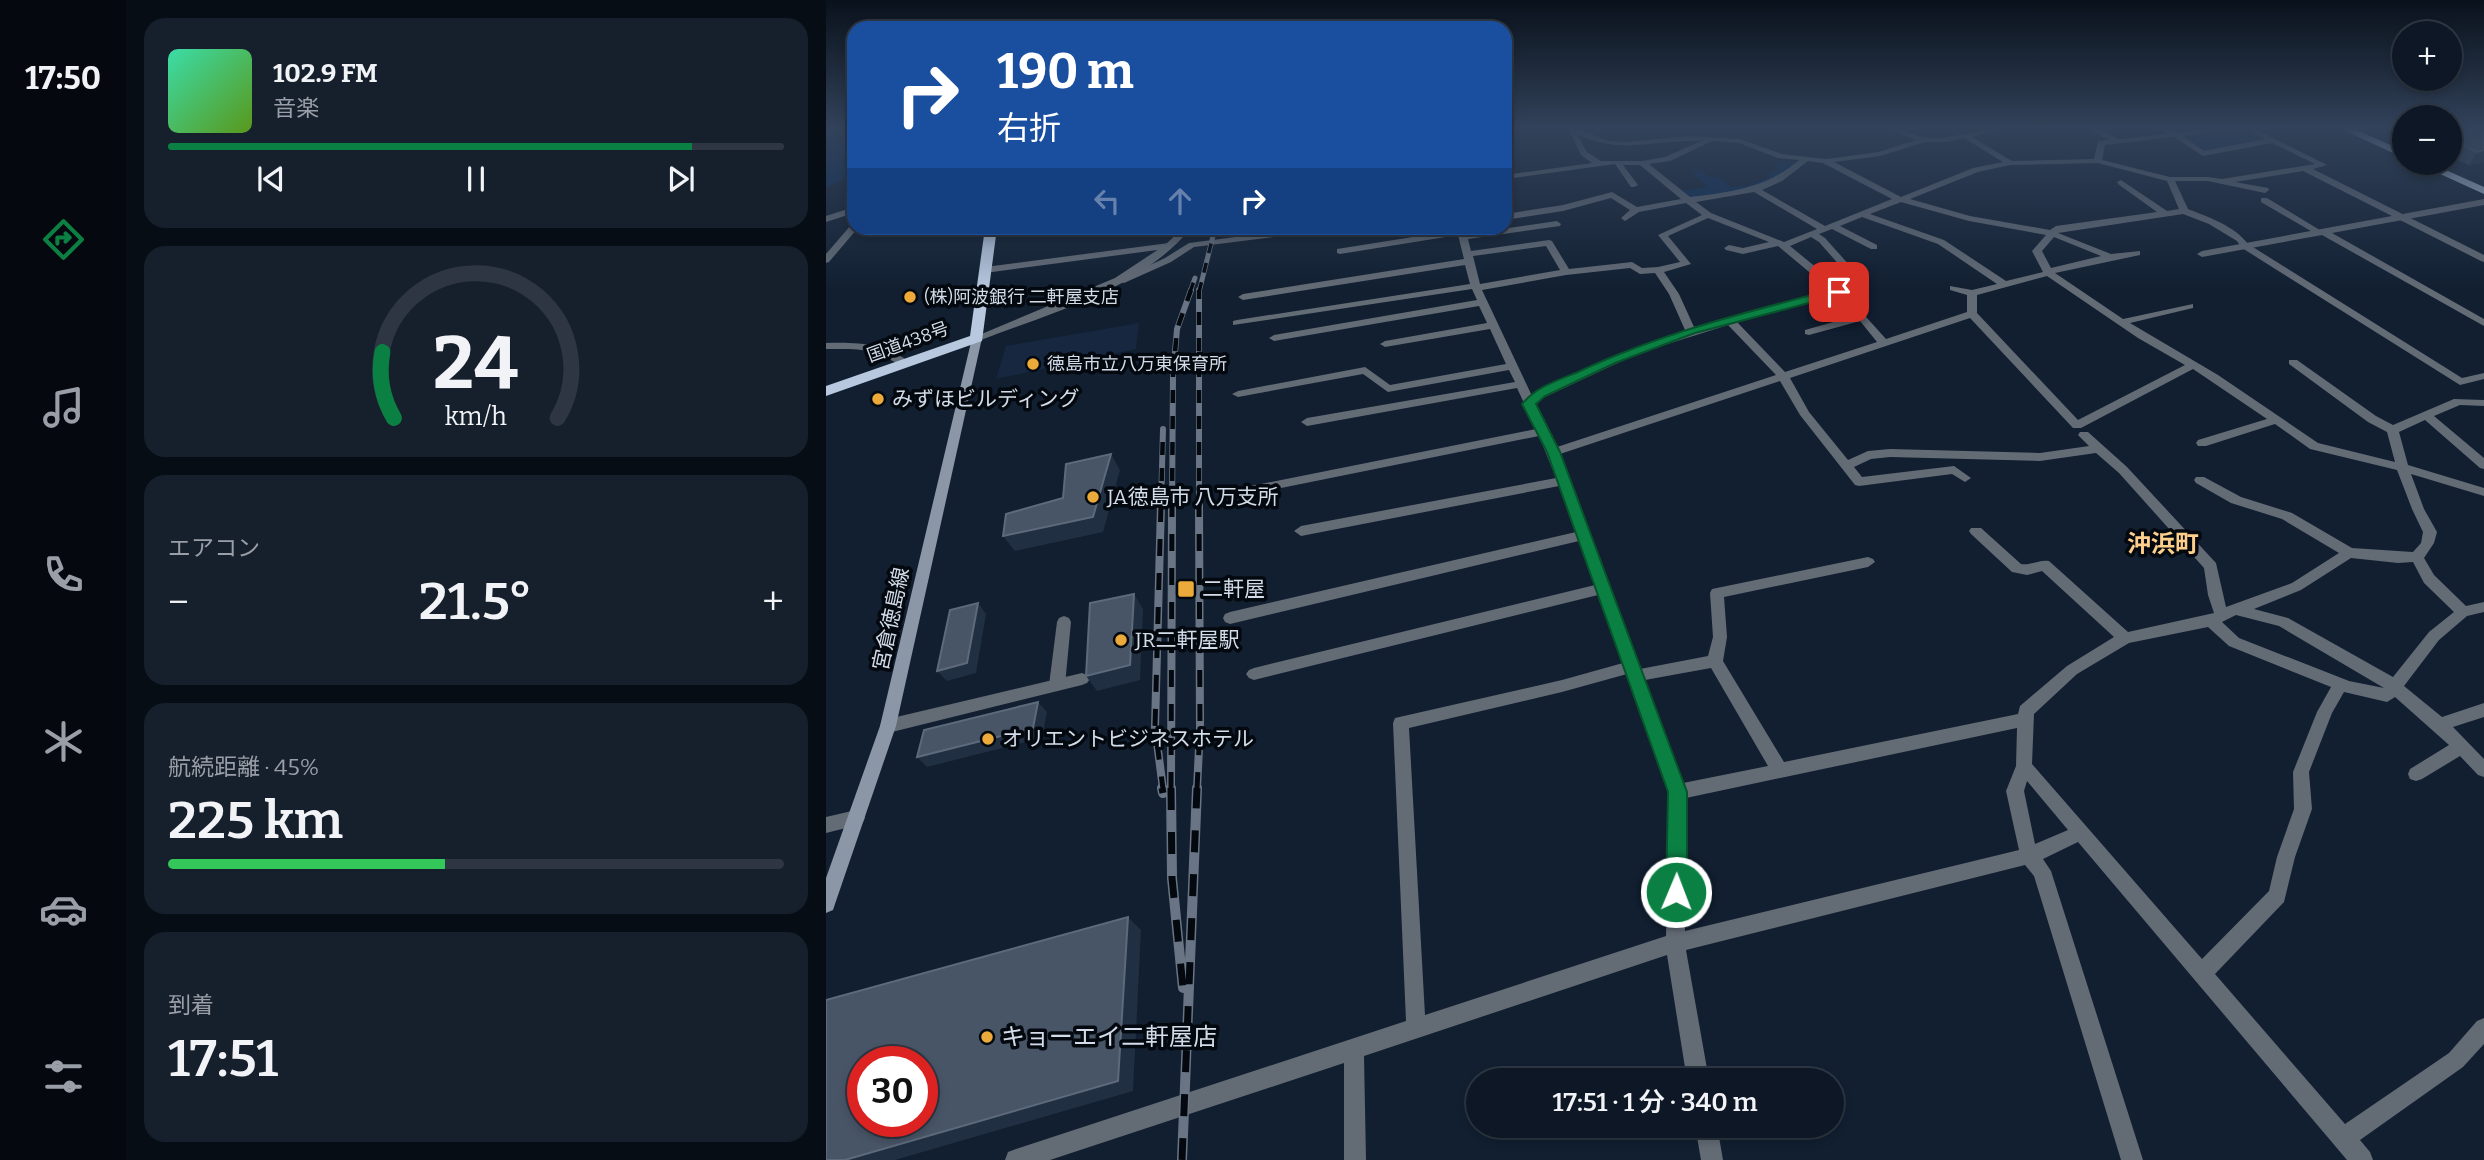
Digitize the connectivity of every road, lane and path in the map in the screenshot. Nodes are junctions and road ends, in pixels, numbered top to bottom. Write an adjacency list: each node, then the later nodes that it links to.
1 (1632, 182): 11 (street)
2 (1666, 182): 16 (street)
3 (1775, 182): 12 (street)
4 (1867, 182): 15 (street)
5 (1945, 182): 15 (street)
6 (2121, 182): 22 (street)
7 (2171, 182): 20 (street)
8 (2230, 182): 13 (street)
9 (2331, 182): 27 (street)
10 (2464, 182): 14 (highway)
11 (1634, 185)
12 (1757, 190): 16 (street); 30 (street)
13 (2265, 190)
14 (2484, 191)
15 (1901, 199): 23 (street); 33 (street)
16 (1688, 200): 19 (street); 24 (street)
17 (2264, 200): 32 (street)
18 (2484, 202): 27 (street)
19 (1636, 210): 25 (street); 26 (street)
20 (2184, 211): 22 (street); 43 (street)
21 (847, 212): 28 (street)
22 (2164, 213): 33 (street)
23 (1863, 214): 30 (street); 57 (street)
24 (1708, 215): 41 (street); 54 (street)
25 (1512, 216)
26 (1625, 218)
27 (2400, 218): 32 (street); 52 (street)
28 (826, 219)
29 (1557, 225): 31 (street)
30 (1829, 227): 34 (street); 44 (street)
31 (1512, 228)
32 (2321, 232): 43 (street); 72 (street)
33 (2051, 233): 50 (street); 56 (street)
34 (1812, 234): 41 (street); 61 (street)
35 (847, 235): 51 (street)
36 (990, 235): 53 (highway, 国道438号)
37 (1180, 235): 42 (street)
38 (1269, 235): 58 (street)
39 (1443, 235): 46 (street)
40 (1463, 235): 49 (street)
41 (1782, 244): 45 (street); 61 (street)
42 (1169, 246): 53 (street); 58 (street)
43 (2245, 246): 48 (street); 86 (street)
44 (1874, 247)
45 (1730, 248)
46 (1340, 251)
47 (2137, 253): 50 (street)
48 (2202, 254)
49 (1469, 257): 55 (street); 59 (street); 63 (street)
50 (2110, 257): 56 (street)
51 (826, 260)
52 (2484, 260)
53 (985, 270): 76 (highway, 国道438号)
54 (1658, 270): 55 (street); 74 (street)
55 (1566, 272): 59 (street)
56 (2048, 273): 57 (street); 70 (street)
57 (2004, 284): 62 (street)
58 (1104, 287): 76 (street)
59 (1476, 287): 64 (street); 71 (street)
60 (1953, 288): 62 (street)
61 (1838, 291): 66 (street); 68 (street); 69 (street)
62 (1972, 293): 67 (street)
63 (1243, 297)
64 (1483, 302): 73 (street); 77 (street)
65 (2189, 306): 70 (street)
66 (1786, 311)
67 (1972, 314): 78 (street); 83 (street)
68 (1862, 317): 75 (street); 78 (street)
69 (1730, 321): 74 (street); 85 (street)
70 (2122, 322): 83 (street)
71 (1237, 323)
72 (2484, 323)
73 (1494, 325): 79 (street); 84 (street)
74 (1691, 331): 89 (street)
75 (1809, 332)
76 (977, 338): 82 (highway, 国道438号); 133 (main road, 宮倉徳島線)
77 (1274, 338)
78 (1884, 343): 85 (street)
79 (1385, 344)
80 (826, 346): 82 (street)
81 (2293, 362): 96 (street)
82 (906, 364): 88 (highway, 国道438号)
83 (2193, 365): 94 (street)
84 (1513, 366): 87 (street); 90 (street)
85 (1783, 376): 101 (street); 103 (street)
86 (2484, 376)
87 (1522, 385): 89 (street); 92 (street); 95 (street)
88 (826, 391)
89 (1541, 393): 92 (street)
90 (1238, 394)
91 (2484, 403): 93 (street)
92 (1529, 404): 97 (street)
93 (2426, 415): 96 (street); 102 (street)
94 (2276, 420): 99 (street); 104 (street)
95 (1307, 422)
96 (2393, 430): 104 (street)
97 (1544, 432): 101 (street); 108 (street)
98 (2084, 435): 100 (street)
99 (2202, 443)
100 (2096, 449): 103 (street); 119 (street)
101 (1553, 452): 107 (street)
102 (2484, 465)
103 (1846, 466): 105 (street)
104 (2400, 467): 109 (street); 114 (street)
105 (1965, 478)
106 (2200, 480): 113 (street)
107 (1564, 481): 110 (street); 112 (street)
108 (1246, 491)
109 (2484, 492)
110 (1301, 531)
111 (1976, 531): 122 (street)
112 (1584, 535): 116 (street); 120 (street)
113 (2350, 553): 114 (street); 119 (street)
114 (2417, 556): 118 (street)
115 (1868, 562): 123 (street)
116 (1602, 589): 124 (street); 125 (street)
117 (2484, 607): 118 (street)
118 (2463, 612): 129 (street)
119 (2223, 615): 122 (street); 128 (street); 129 (street)
120 (1230, 618)
121 (1064, 622): 127 (street)
122 (2124, 638): 131 (street)
123 (1715, 661): 124 (street); 137 (street)
124 (1633, 672): 139 (street); 147 (street)
125 (1254, 674)
126 (1082, 680): 127 (street)
127 (1057, 685): 133 (street)
128 (2340, 685): 129 (street); 146 (street)
129 (2396, 687): 132 (street)
130 (2484, 710): 132 (street)
131 (2026, 719): 135 (street); 137 (street)
132 (2440, 725): 134 (street)
133 (888, 726): 140 (main road, 宮倉徳島線)
134 (2461, 747): 136 (street); 138 (street)
135 (2024, 766): 142 (street); 143 (street)
136 (2484, 769)
137 (1780, 771): 139 (street)
138 (2416, 774)
139 (1678, 792): 145 (street)
140 (856, 818): 141 (street); 144 (main road, 宮倉徳島線)
141 (826, 825)
142 (2080, 833): 143 (street); 146 (street)
143 (2029, 856): 145 (street); 156 (street)
144 (826, 904)
145 (1675, 943): 147 (street); 150 (street)
146 (2203, 974): 152 (street)
147 (1416, 1028): 149 (street)
148 (2484, 1028): 152 (street)
149 (1354, 1048): 153 (street); 154 (street)
150 (1696, 1068)
151 (1708, 1138): 155 (street)
152 (2344, 1138): 157 (street)
153 (1016, 1160)
154 (1355, 1160)
155 (1712, 1160)
156 (2132, 1160)
157 (2362, 1160)

